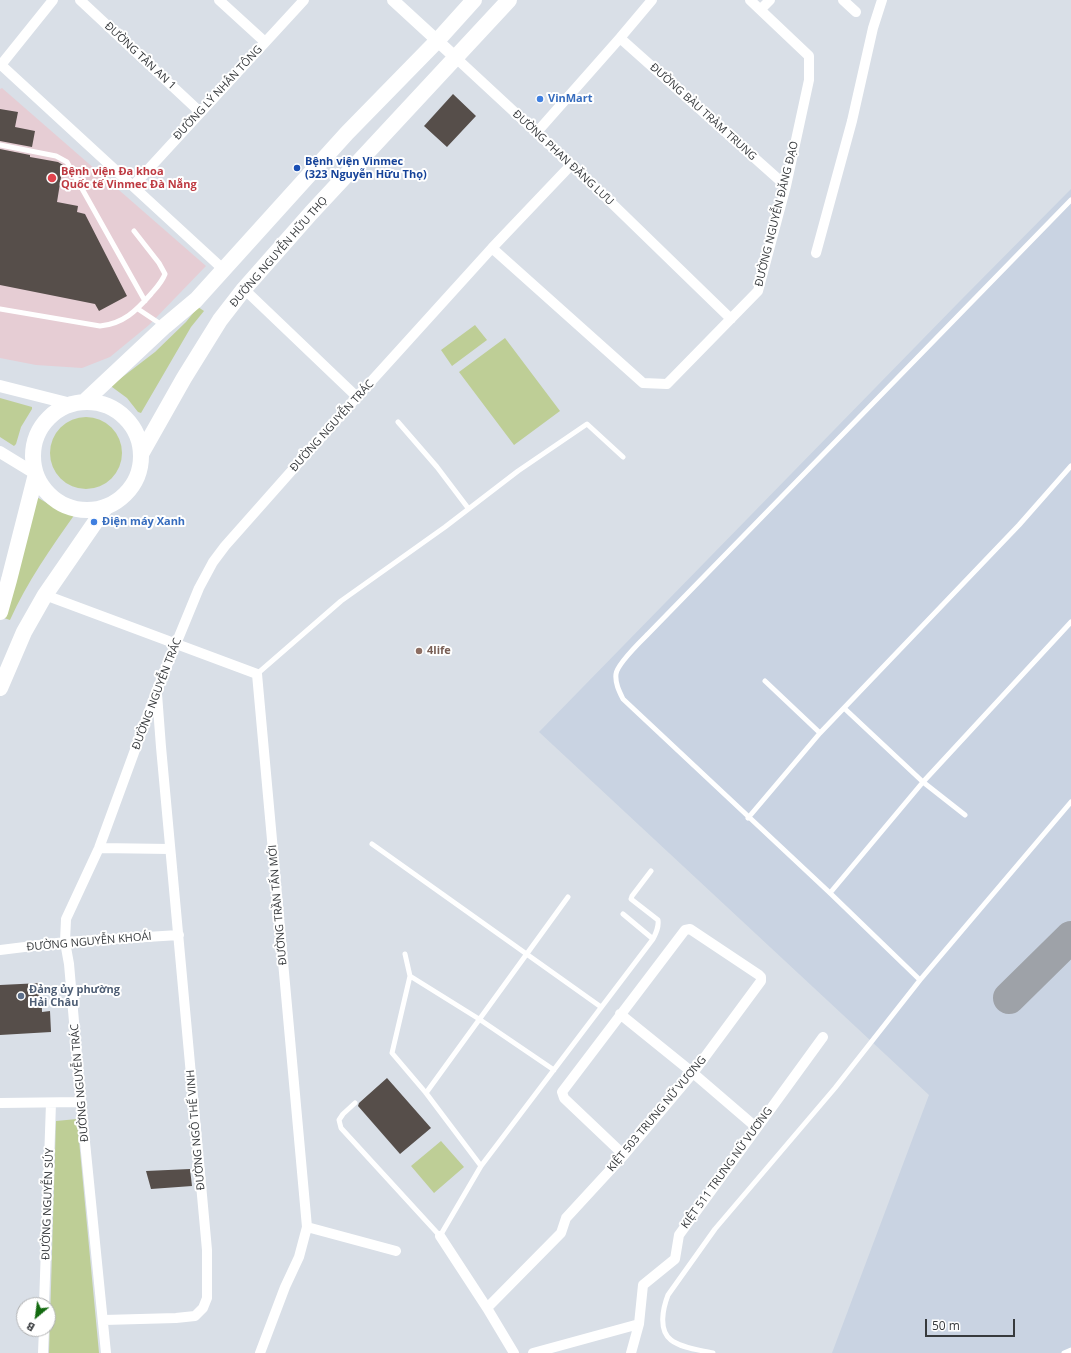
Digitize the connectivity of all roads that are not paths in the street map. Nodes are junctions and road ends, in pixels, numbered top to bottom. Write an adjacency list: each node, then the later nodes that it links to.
1 (80, 0): 20 (street, ĐƯỜNG TÂN AN 1)
2 (219, 0): 17 (street)
3 (304, 0): 17 (street, ĐƯỜNG LÝ NHÂN TÔNG)
4 (393, 0): 16 (street, ĐƯỜNG PHAN ĐĂNG LƯU)
5 (474, 0): 16 (main road)
6 (509, 0): 18 (main road, ĐƯỜNG NGUYỄN HỮU THỌ)
7 (652, 0): 15 (street)
8 (750, 0): 13 (street, ĐƯỜNG NGUYỄN ĐĂNG ĐẠO)
9 (770, 0): 13 (street)
10 (843, 0): 14 (street)
11 (882, 0): 29 (street)
12 (48, 2): 19 (street)
13 (761, 9): 25 (street, ĐƯỜNG NGUYỄN ĐĂNG ĐẠO)
14 (856, 12)
15 (620, 38): 21 (street); 25 (street, ĐƯỜNG BÀU TRÀM TRUNG)
16 (437, 41): 18 (street, ĐƯỜNG PHAN ĐĂNG LƯU); 30 (main road)
17 (266, 42): 20 (street, ĐƯỜNG LÝ NHÂN TÔNG)
18 (455, 57): 21 (street, ĐƯỜNG PHAN ĐĂNG LƯU); 31 (main road, ĐƯỜNG NGUYỄN HỮU THỌ)
19 (0, 65): 24 (street)
20 (200, 112): 24 (street, ĐƯỜNG LÝ NHÂN TÔNG)
21 (536, 132): 23 (street, ĐƯỜNG PHAN ĐĂNG LƯU)
22 (0, 145): 32 (lane)
23 (571, 165): 28 (street, ĐƯỜNG NGUYỄN TRÁC); 35 (street, ĐƯỜNG PHAN ĐĂNG LƯU)
24 (133, 186): 30 (street)
25 (786, 186): 35 (street, ĐƯỜNG NGUYỄN ĐĂNG ĐẠO)
26 (1071, 200): 61 (lane)
27 (134, 231): 32 (lane)
28 (492, 248): 35 (street, ĐƯỜNG NGUYỄN ĐĂNG ĐẠO); 38 (street, ĐƯỜNG NGUYỄN TRÁC)
29 (816, 253)
30 (224, 270): 36 (main road)
31 (244, 289): 38 (street); 42 (main road, ĐƯỜNG NGUYỄN HỮU THỌ)
32 (146, 301): 34 (lane)
33 (0, 309): 34 (lane)
34 (138, 309): 36 (lane)
35 (731, 319)
36 (165, 326): 39 (main road)
37 (0, 386): 39 (street)
38 (357, 397): 51 (street, ĐƯỜNG NGUYỄN TRÁC)
39 (78, 403): 42 (main road); 45 (main road)
40 (398, 422): 47 (lane)
41 (0, 452): 45 (street)
42 (141, 454): 46 (main road)
43 (623, 457): 47 (lane)
44 (1071, 466): 56 (lane)
45 (36, 474): 46 (main road); 49 (main road)
46 (105, 508): 48 (main road)
47 (468, 508): 52 (lane)
48 (45, 595): 51 (street); 54 (main road)
49 (0, 612)
50 (1071, 622): 58 (lane)
51 (175, 644): 52 (street); 55 (street, ĐƯỜNG NGUYỄN TRÁC)
52 (256, 674): 91 (street, ĐƯỜNG TRẦN TẤN MỚI)
53 (765, 681): 57 (lane)
54 (0, 688)
55 (157, 690): 63 (street, ĐƯỜNG NGUYỄN TRÁC); 64 (street, ĐƯỜNG NGÔ THẾ VINH)
56 (844, 708): 57 (lane); 58 (lane)
57 (820, 733): 61 (lane)
58 (923, 782): 60 (lane); 66 (lane)
59 (1071, 802): 76 (lane)
60 (965, 815)
61 (748, 818): 66 (lane)
62 (372, 844): 73 (lane)
63 (99, 848): 64 (street); 71 (street, ĐƯỜNG NGUYỄN TRÁC)
64 (170, 849): 69 (street, ĐƯỜNG NGÔ THẾ VINH)
65 (651, 871): 70 (lane)
66 (830, 893): 76 (lane)
67 (568, 896): 73 (lane)
68 (624, 914): 70 (lane)
69 (178, 934): 71 (street, ĐƯỜNG NGUYỄN KHOÁI); 96 (street, ĐƯỜNG NGÔ THẾ VINH)
70 (653, 939): 77 (lane)
71 (66, 942): 72 (street, ĐƯỜNG NGUYỄN KHOÁI); 84 (street, ĐƯỜNG NGUYỄN TRÁC)
72 (0, 950)
73 (526, 953): 77 (lane); 79 (lane)
74 (405, 954): 75 (lane)
75 (410, 976): 79 (lane); 83 (lane)
76 (920, 980): 106 (lane)
77 (601, 1006): 81 (lane)
78 (620, 1014): 82 (street); 82 (street, KIỆT 503 TRƯNG NỮ VƯƠNG); 89 (street)
79 (479, 1019): 81 (lane); 83 (lane)
80 (822, 1037): 88 (street, KIỆT 511 TRƯNG NỮ VƯƠNG)
81 (554, 1070): 90 (lane)
82 (693, 1073): 88 (street); 89 (street, KIỆT 503 TRƯNG NỮ VƯƠNG)
83 (426, 1093): 90 (lane)
84 (81, 1102): 86 (street); 96 (street, ĐƯỜNG NGUYỄN TRÁC)
85 (0, 1103): 86 (street)
86 (51, 1103): 94 (street, ĐƯỜNG NGUYỄN SÚY)
87 (355, 1103): 92 (lane)
88 (757, 1128): 97 (street, KIỆT 511 TRƯNG NỮ VƯƠNG)
89 (624, 1154): 95 (street, KIỆT 503 TRƯNG NỮ VƯƠNG)
90 (482, 1166): 92 (lane)
91 (307, 1227): 93 (street); 102 (street, ĐƯỜNG TRẦN TẤN MỚI)
92 (440, 1236): 95 (street)
93 (396, 1251)
94 (44, 1297)
95 (487, 1308): 103 (street)
96 (104, 1320): 101 (street, ĐƯỜNG NGUYỄN TRÁC)
97 (639, 1324): 104 (street); 105 (street, KIỆT 511 TRƯNG NỮ VƯƠNG)
98 (44, 1337): 100 (street)
99 (1071, 1350): 107 (lane)
100 (43, 1353)
101 (106, 1353)
102 (260, 1353)
103 (514, 1353)
104 (534, 1353)
105 (631, 1353)
106 (713, 1353)
107 (1064, 1353)

